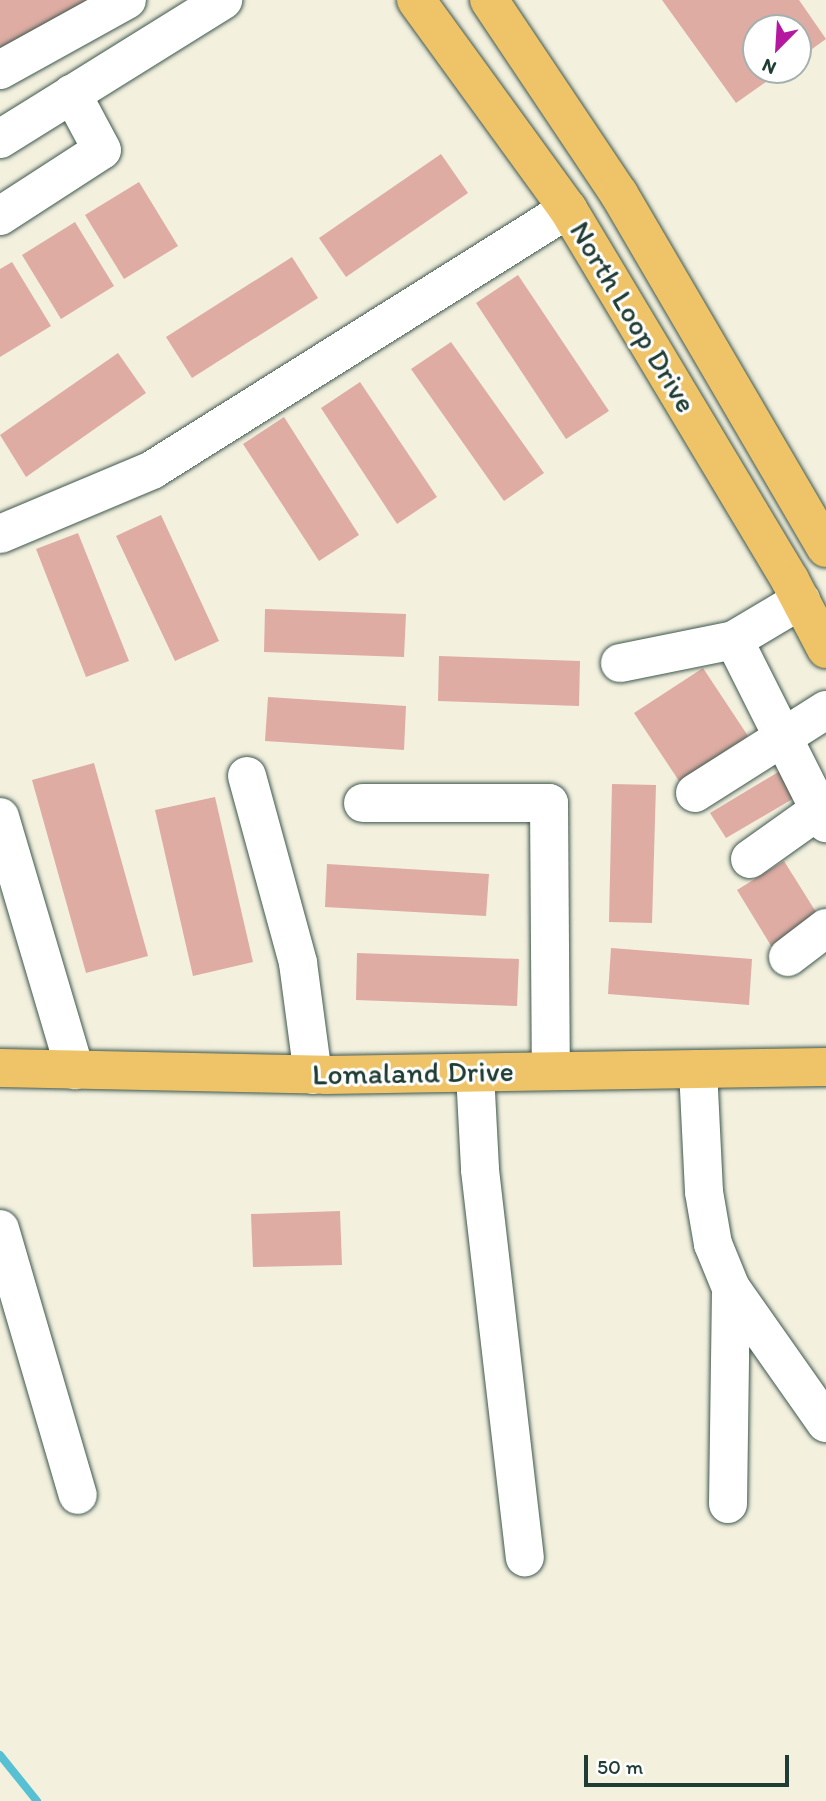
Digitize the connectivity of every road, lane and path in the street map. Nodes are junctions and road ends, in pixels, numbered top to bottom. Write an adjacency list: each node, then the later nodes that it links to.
1 (127, 0): 5 (street)
2 (223, 0): 6 (street)
3 (416, 0): 8 (main road, North Loop Drive)
4 (489, 0): 11 (main road, North Loop Drive)
5 (0, 69)
6 (72, 94): 7 (street); 9 (street)
7 (0, 139)
8 (568, 209): 10 (street); 12 (main road, North Loop Drive)
9 (0, 216)
10 (0, 534)
11 (826, 548)
12 (801, 600): 13 (street); 14 (main road, North Loop Drive)
13 (734, 640): 15 (street); 17 (street)
14 (826, 649)
15 (620, 663)
16 (826, 710): 17 (street)
17 (783, 737): 19 (street); 22 (street)
18 (247, 776): 32 (street)
19 (695, 793)
20 (363, 803): 29 (street)
21 (0, 817): 28 (street)
22 (823, 817): 23 (street)
23 (750, 859)
24 (826, 928): 25 (street)
25 (788, 957)
26 (0, 1068): 28 (main road, Lomaland Drive)
27 (698, 1069): 29 (main road, Lomaland Drive); 31 (main road, Lomaland Drive); 34 (street)
28 (75, 1070): 32 (main road, Lomaland Drive)
29 (551, 1071): 30 (main road, Lomaland Drive)
30 (475, 1073): 32 (main road, Lomaland Drive); 38 (street)
31 (824, 1074)
32 (313, 1075)
33 (0, 1229): 36 (street)
34 (731, 1288): 35 (street); 37 (street)
35 (826, 1423)
36 (78, 1495)
37 (728, 1504)
38 (526, 1557)

